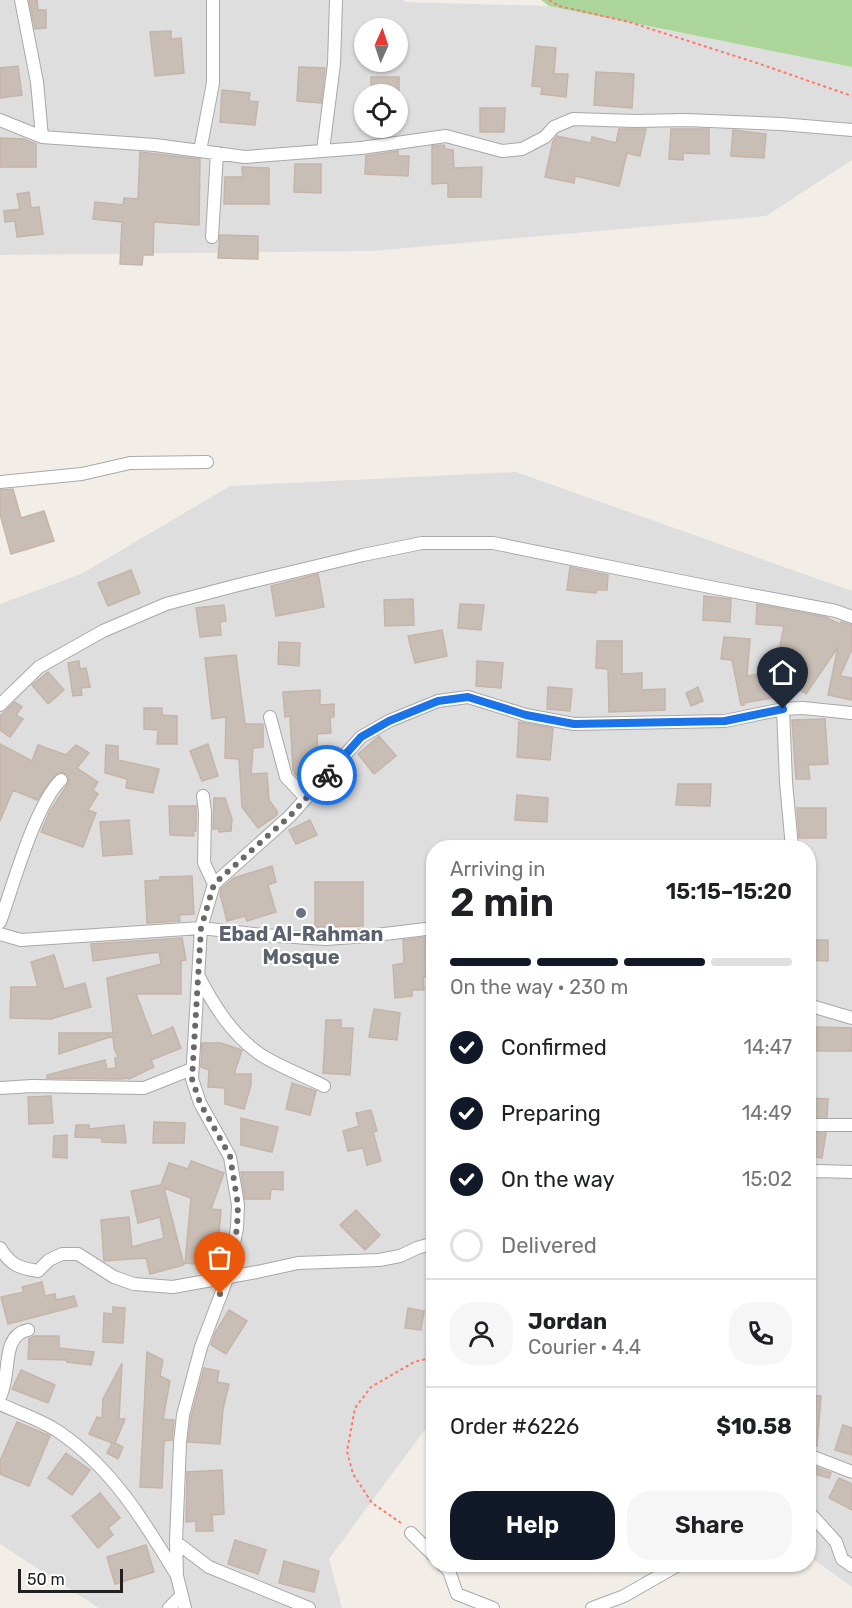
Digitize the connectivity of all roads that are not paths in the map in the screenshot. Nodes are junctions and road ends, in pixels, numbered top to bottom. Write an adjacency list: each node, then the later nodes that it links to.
1 (21, 0): 6 (street)
2 (213, 0): 8 (street)
3 (336, 0): 7 (street)
4 (0, 120): 6 (street)
5 (852, 130): 7 (street)
6 (42, 137): 8 (street)
7 (323, 150): 9 (street)
8 (200, 151): 9 (street)
9 (217, 153): 10 (street)
10 (212, 237)
11 (207, 462): 12 (street)
12 (0, 482)
13 (852, 617): 14 (street)
14 (0, 705)
15 (783, 709): 16 (street); 20 (street); 21 (street)
16 (852, 713)
17 (270, 717): 20 (street)
18 (62, 780): 23 (street)
19 (203, 796): 22 (street)
20 (306, 798): 22 (street)
21 (791, 840)
22 (214, 884): 24 (street)
23 (0, 922)
24 (201, 928): 25 (street); 26 (street); 27 (street)
25 (426, 929)
26 (0, 934)
27 (197, 974): 30 (street); 31 (street)
28 (816, 1007): 29 (street)
29 (852, 1018)
30 (192, 1069): 32 (street); 39 (street)
31 (324, 1086)
32 (0, 1088)
33 (816, 1125): 34 (street)
34 (852, 1125)
35 (816, 1171): 36 (street)
36 (852, 1172)
37 (426, 1245): 39 (street)
38 (0, 1248): 39 (street)
39 (228, 1276): 47 (street)
40 (28, 1330): 41 (street)
41 (0, 1397)
42 (0, 1404): 52 (street)
43 (816, 1458): 44 (street)
44 (852, 1472)
45 (816, 1520): 49 (street)
46 (411, 1533): 48 (street)
47 (176, 1542): 52 (street); 55 (street)
48 (426, 1548)
49 (852, 1566)
50 (449, 1572): 56 (street)
51 (666, 1572): 57 (street)
52 (177, 1575): 53 (street)
53 (183, 1602): 54 (street)
54 (169, 1608)
55 (309, 1608)
56 (493, 1608)
57 (592, 1608)

